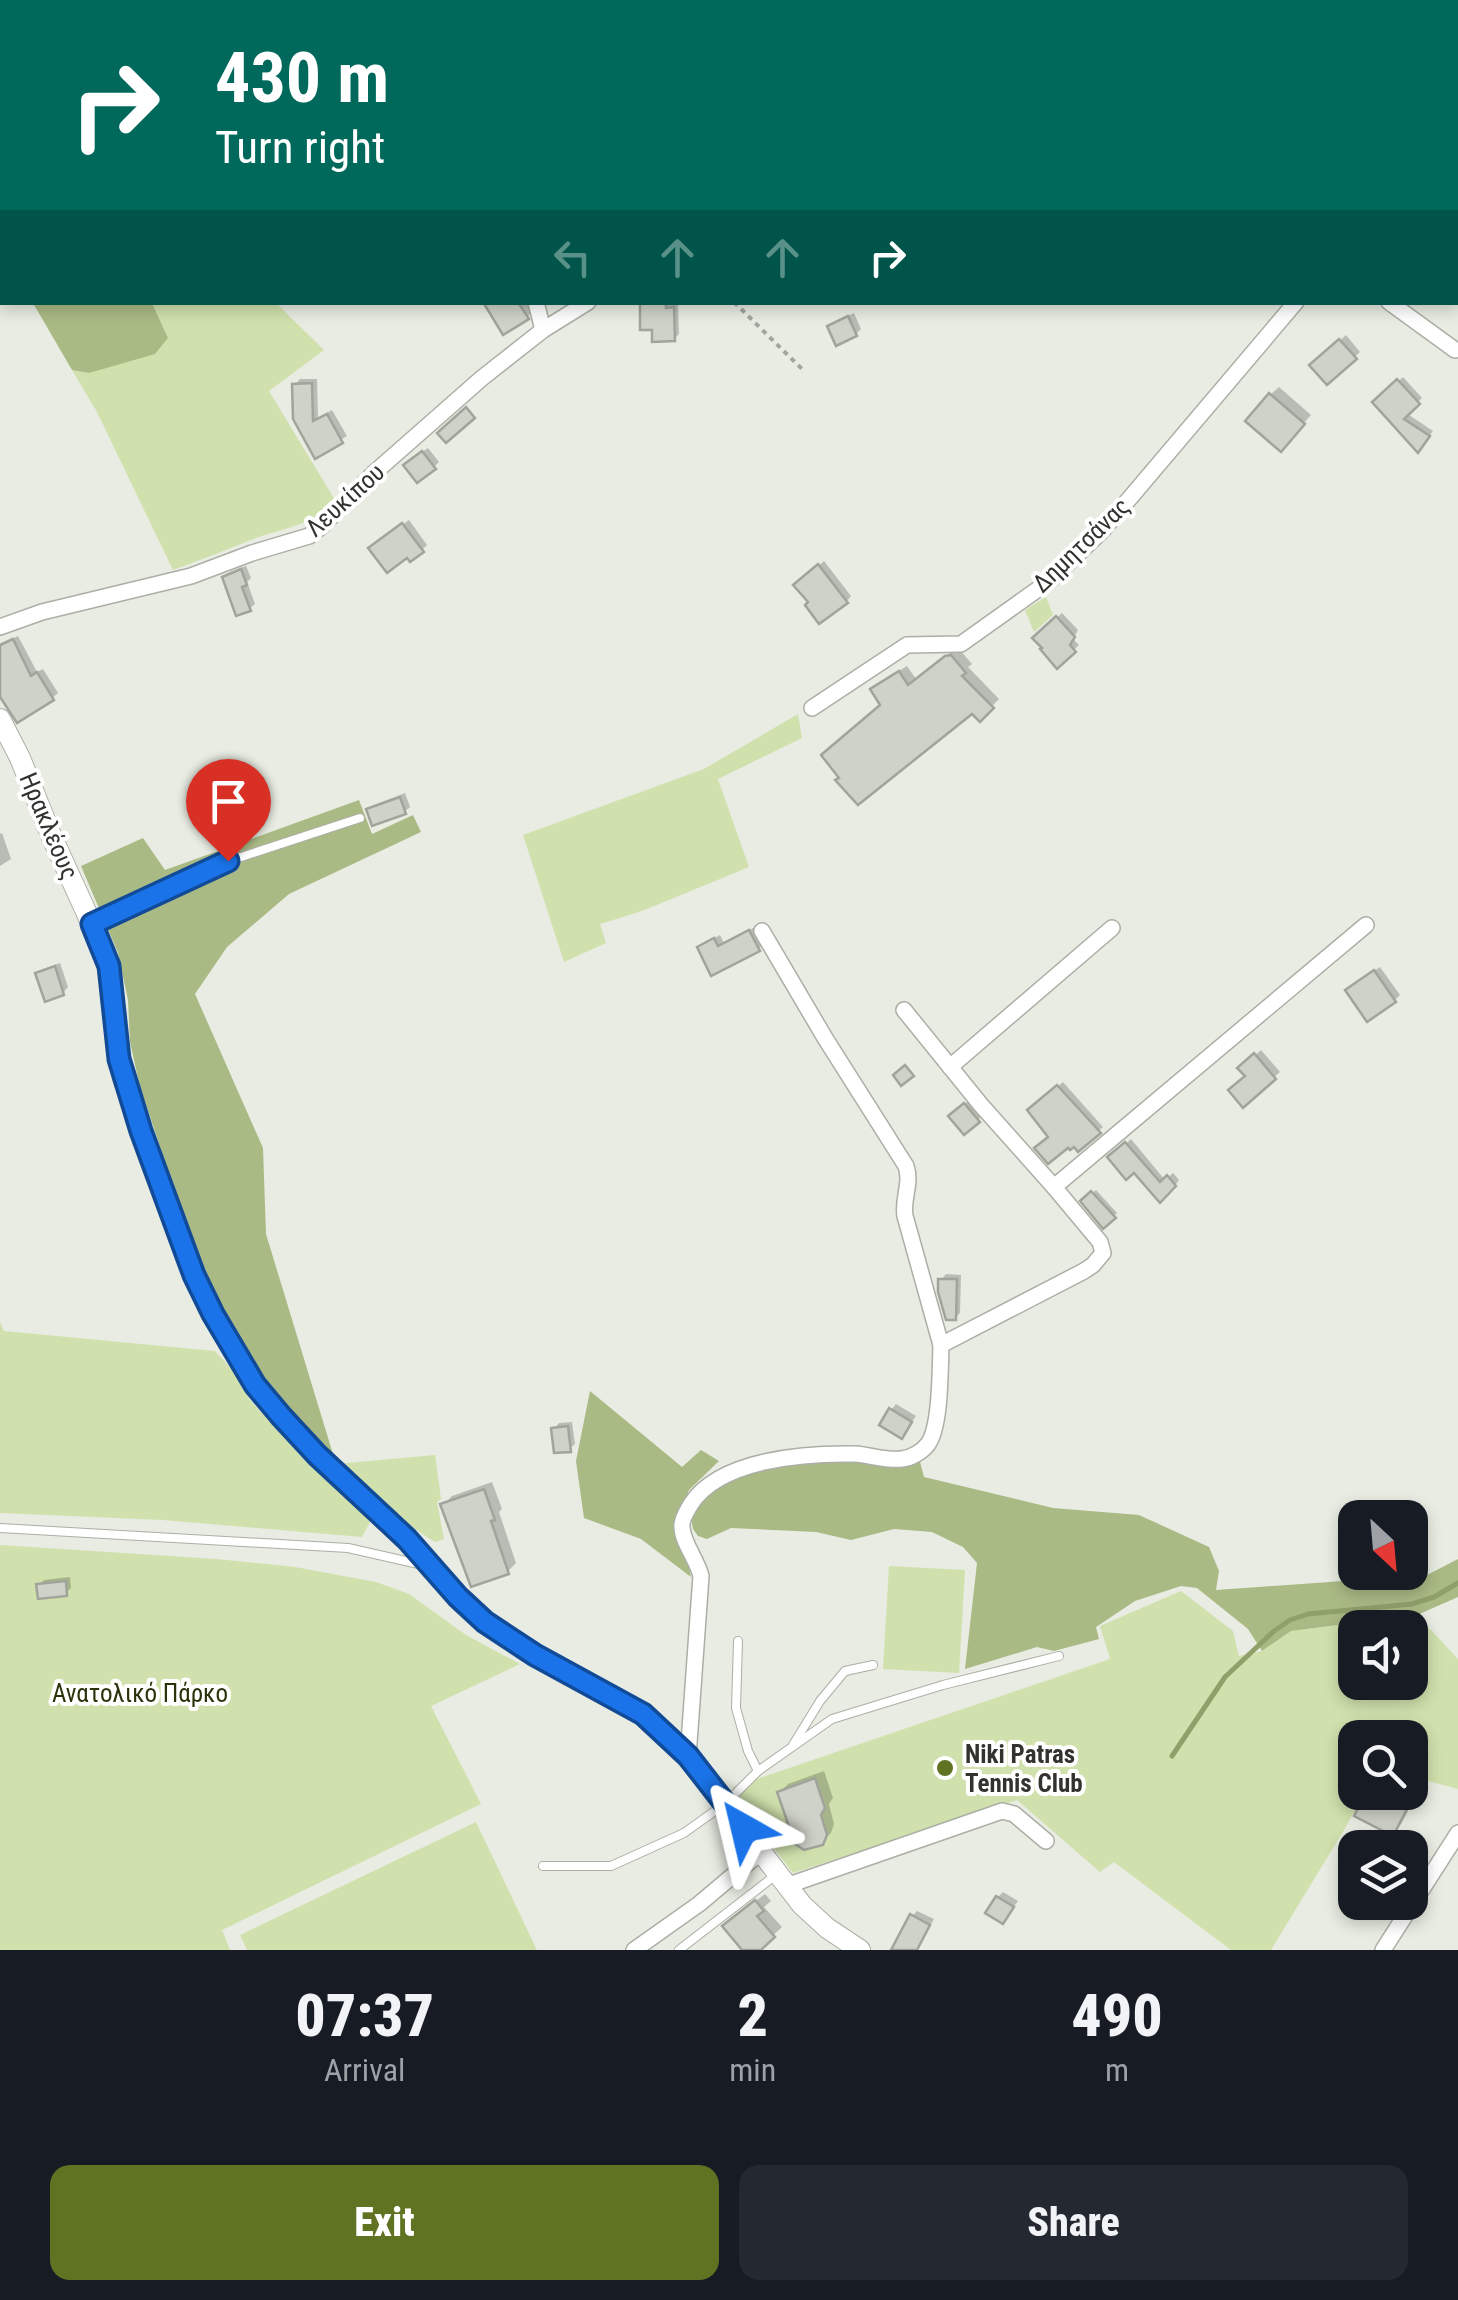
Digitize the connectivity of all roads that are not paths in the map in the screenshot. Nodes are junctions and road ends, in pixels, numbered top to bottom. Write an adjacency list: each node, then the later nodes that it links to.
1 (537, 305): 5 (street)
2 (583, 305): 5 (street, Λευκίπου)
3 (1293, 305): 8 (street, Δημητσάνας)
4 (1393, 305): 6 (street)
5 (544, 330): 7 (street, Λευκίπου)
6 (1455, 350)
7 (0, 627)
8 (812, 708)
9 (0, 720): 11 (street, Ηρακλέους)
10 (360, 818): 11 (lane)
11 (92, 924): 20 (street, Ηρακλέους)
12 (1366, 925): 17 (street)
13 (1112, 928): 16 (street)
14 (762, 931): 18 (street)
15 (904, 1010): 16 (street)
16 (950, 1067): 17 (street)
17 (1054, 1187): 18 (street)
18 (941, 1344): 25 (street)
19 (0, 1528): 20 (lane)
20 (432, 1567): 25 (street, Ηρακλέους)
21 (738, 1641): 26 (lane)
22 (1059, 1656): 24 (lane)
23 (873, 1665): 24 (lane)
24 (790, 1748): 26 (lane)
25 (688, 1756): 27 (street, Ηρακλέους)
26 (758, 1771): 27 (lane)
27 (726, 1803): 30 (street, Ηρακλέους); 31 (lane)
28 (1458, 1833): 36 (street)
29 (1046, 1841): 32 (street)
30 (761, 1852): 32 (street, Ηρακλέους); 33 (street)
31 (543, 1866)
32 (782, 1880): 34 (lane); 35 (street, Ηρακλέους)
33 (634, 1950)
34 (679, 1950)
35 (860, 1950)
36 (1383, 1950)

